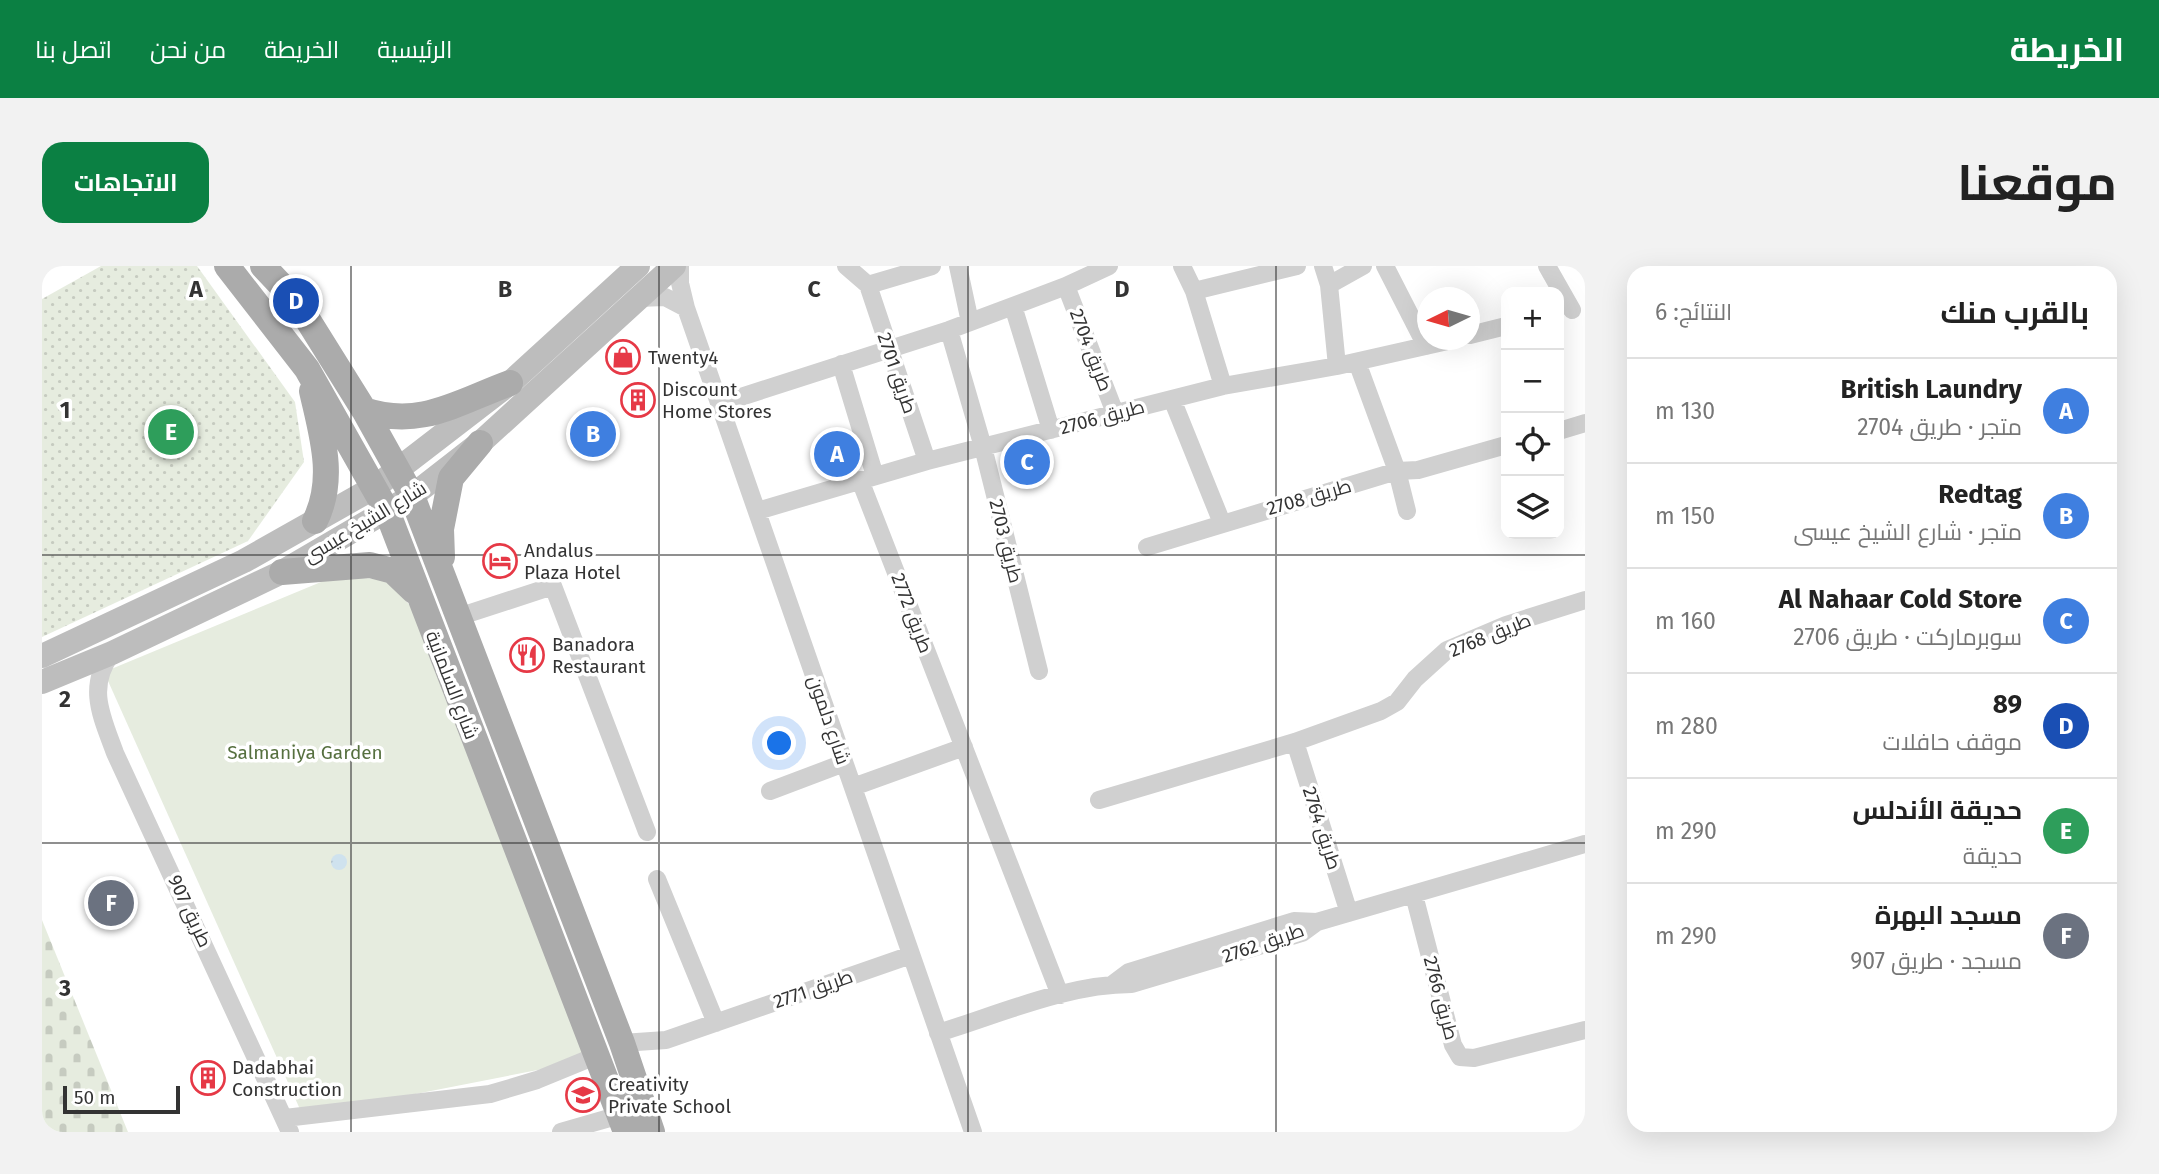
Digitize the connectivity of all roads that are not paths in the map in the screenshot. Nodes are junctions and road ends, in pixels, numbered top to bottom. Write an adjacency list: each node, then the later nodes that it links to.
1 (227, 266): 34 (main road, شارع السلمانية)
2 (263, 266): 39 (main road, شارع السلمانية)
3 (638, 266): 35 (street, شارع الشيخ عيسى)
4 (674, 266): 20 (street, شارع الشيخ عيسى)
5 (680, 266): 22 (street, شارع دلمون)
6 (846, 266): 16 (street)
7 (932, 266): 16 (street)
8 (958, 266): 24 (street)
9 (1109, 266): 18 (street, طريق 2704)
10 (1182, 266): 19 (street)
11 (1297, 266): 19 (street)
12 (1323, 266): 17 (street)
13 (1363, 266): 17 (street)
14 (1385, 266): 26 (street)
15 (1547, 266): 23 (street)
16 (868, 285): 30 (street, طريق 2701)
17 (1329, 285): 33 (street)
18 (1066, 286): 21 (street, طريق 2704); 40 (street, طريق 2704)
19 (1194, 291): 36 (street)
20 (638, 298): 22 (street); 44 (street, شارع الشيخ عيسى)
21 (1013, 306): 24 (street, طريق 2704); 42 (street)
22 (686, 308): 38 (street, شارع دلمون)
23 (1572, 310)
24 (970, 322): 27 (street, طريق 2704)
25 (1501, 327): 28 (street)
26 (1417, 328)
27 (949, 330): 30 (street, طريق 2704); 46 (street, طريق 2703)
28 (1480, 332)
29 (1417, 348): 31 (street, طريق 2706)
30 (889, 349): 32 (street, طريق 2704); 47 (street, طريق 2701)
31 (1357, 362): 33 (street, طريق 2706); 48 (street)
32 (841, 364): 38 (street, طريق 2704); 50 (street)
33 (1337, 366): 36 (street, طريق 2706)
34 (307, 369): 52 (main road, شارع السلمانية); 55 (main road)
35 (510, 383): 39 (main road); 49 (street, شارع الشيخ عيسى)
36 (1223, 386): 37 (street, طريق 2706)
37 (1172, 399): 40 (street, طريق 2706); 56 (street)
38 (719, 404): 53 (street, شارع دلمون)
39 (365, 410): 49 (main road, شارع السلمانية)
40 (1115, 413): 42 (street, طريق 2706)
41 (1585, 424): 43 (street)
42 (1051, 430): 46 (street, طريق 2706)
43 (1564, 430)
44 (480, 443): 51 (street, شارع الشيخ عيسى); 59 (main road)
45 (1501, 446): 48 (street, طريق 2708)
46 (983, 447): 47 (street, طريق 2706); 67 (street, طريق 2703)
47 (927, 461): 50 (street, طريق 2706)
48 (1396, 471): 54 (street); 56 (street, طريق 2708)
49 (397, 472): 51 (main road, شارع السلمانية); 52 (street, شارع الشيخ عيسى)
50 (868, 478): 53 (street, طريق 2706); 71 (street, طريق 2772)
51 (412, 496): 52 (street, شارع الشيخ عيسى); 59 (main road, شارع السلمانية)
52 (381, 499): 55 (street, شارع الشيخ عيسى); 58 (street, شارع الشيخ عيسى); 61 (main road, شارع السلمانية)
53 (757, 511): 72 (street, شارع دلمون)
54 (1407, 511)
55 (315, 521): 60 (street, شارع الشيخ عيسى)
56 (1222, 523): 57 (street, طريق 2708)
57 (1147, 547)
58 (282, 572): 61 (main road); 64 (street, شارع الشيخ عيسى)
59 (442, 577): 63 (main road, شارع السلمانية)
60 (177, 591): 65 (street, شارع الشيخ عيسى); 66 (street)
61 (416, 593): 87 (main road, شارع السلمانية)
62 (1585, 600): 70 (street, طريق 2768)
63 (458, 617): 76 (street); 86 (main road, شارع السلمانية)
64 (112, 653): 66 (street, شارع الشيخ عيسى); 69 (street)
65 (42, 656)
66 (80, 666): 68 (street, شارع الشيخ عيسى); 69 (street, طريق 907)
67 (1039, 671)
68 (42, 682)
69 (97, 702): 89 (street, طريق 907)
70 (1295, 742): 75 (street, طريق 2768); 80 (street, طريق 2764)
71 (964, 747): 73 (street); 82 (street, طريق 2772)
72 (844, 763): 73 (street, شارع دلمون); 74 (street)
73 (853, 787): 81 (street, شارع دلمون)
74 (770, 791)
75 (1099, 800)
76 (647, 832)
77 (1585, 844): 79 (street, طريق 2762)
78 (657, 879): 83 (street)
79 (1414, 895): 80 (street, طريق 2762); 84 (street, طريق 2766)
80 (1349, 913): 82 (street, طريق 2762)
81 (911, 955): 83 (street, طريق 2771); 85 (street, شارع دلمون)
82 (1060, 995): 85 (street, طريق 2762)
83 (716, 1023): 86 (street, طريق 2771)
84 (1585, 1030)
85 (939, 1033): 92 (street, شارع دلمون)
86 (622, 1043): 91 (main road, شارع السلمانية)
87 (598, 1055): 88 (main road, شارع السلمانية); 89 (street, طريق 907)
88 (623, 1123): 90 (street)
89 (288, 1125)
90 (561, 1132)
91 (652, 1132)
92 (973, 1132)

